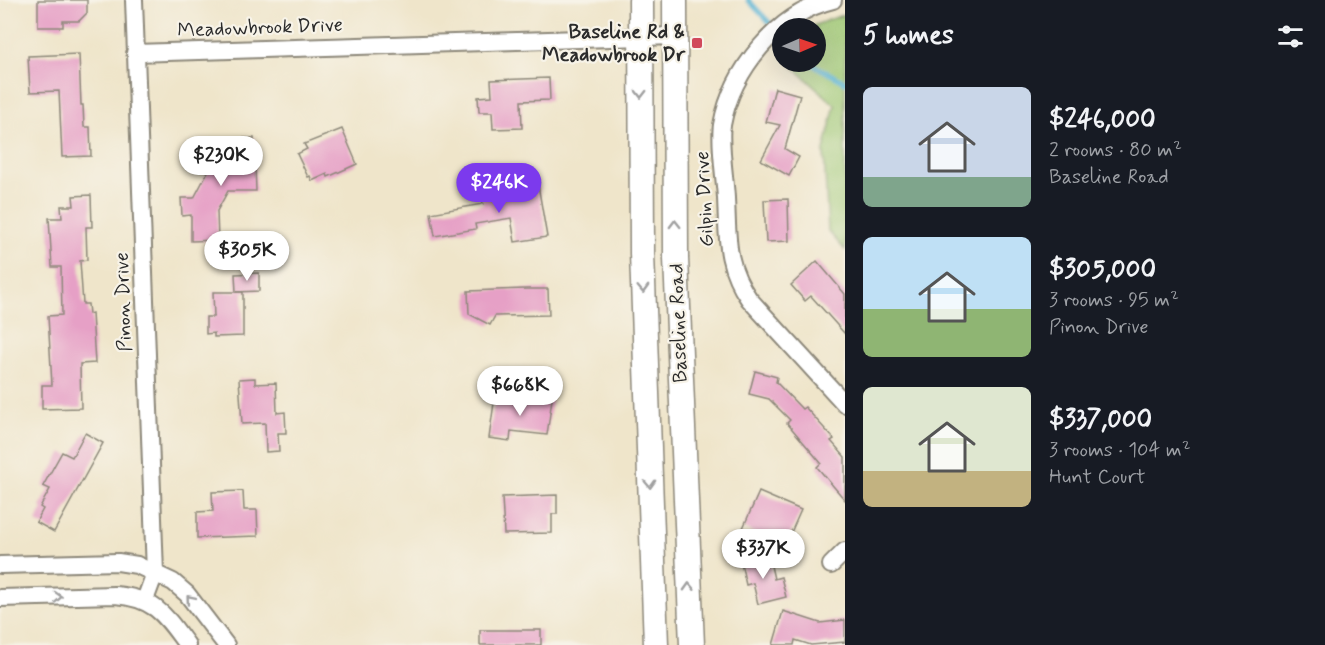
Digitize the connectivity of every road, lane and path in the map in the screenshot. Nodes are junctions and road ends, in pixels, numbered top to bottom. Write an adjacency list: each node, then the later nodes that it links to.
1 (134, 0): 7 (street, Pinon Drive)
2 (641, 0): 5 (main road, Baseline Road)
3 (675, 0): 6 (main road, Baseline Road)
4 (833, 0): 8 (street, Gilpin Drive)
5 (641, 36): 6 (street, Meadowbrook Drive); 7 (street, Meadowbrook Drive); 17 (main road, Baseline Road, one-way to 17)
6 (674, 36): 18 (main road, Baseline Road, one-way to 6)
7 (135, 53): 12 (street, Pinon Drive)
8 (845, 404)
9 (845, 551): 11 (street)
10 (0, 565): 12 (street)
11 (831, 565)
12 (155, 573): 14 (street, Pinon Drive); 16 (street, one-way to 12)
13 (0, 598): 14 (street, one-way to 14)
14 (145, 600): 15 (street)
15 (187, 645)
16 (226, 645)
17 (656, 645)
18 (692, 645)

